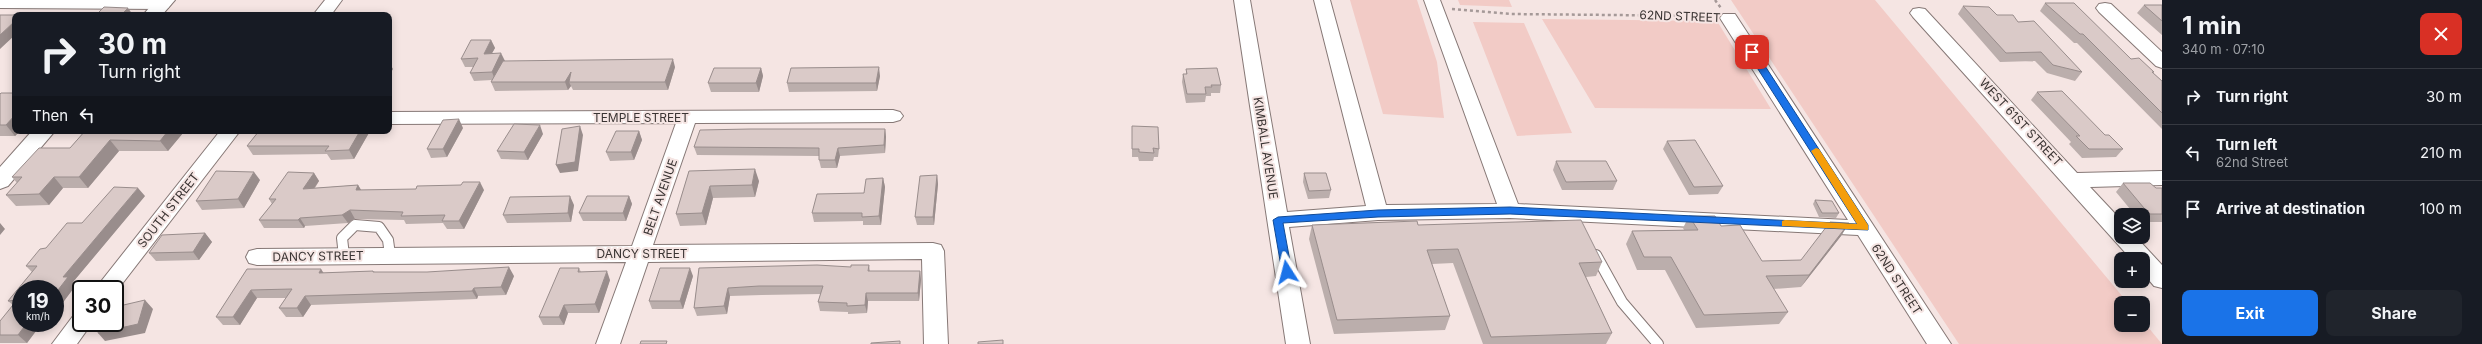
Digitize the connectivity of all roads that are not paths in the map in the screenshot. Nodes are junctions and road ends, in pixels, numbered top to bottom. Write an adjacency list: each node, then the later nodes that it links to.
1 (334, 0): 8 (street)
2 (1242, 0): 22 (street, KIMBALL AVENUE)
3 (1322, 0): 21 (street)
4 (0, 3): 6 (street)
5 (1433, 4): 20 (street)
6 (160, 6)
7 (2105, 8): 11 (street)
8 (324, 12)
9 (1919, 13): 18 (street, WEST 61ST STREET)
10 (1729, 18): 24 (street, 62ND STREET)
11 (2162, 62)
12 (893, 116): 13 (street, TEMPLE STREET)
13 (688, 117): 14 (street, TEMPLE STREET); 27 (street, BELT AVENUE)
14 (392, 118)
15 (41, 134): 19 (street)
16 (228, 134): 31 (street, SOUTH STREET)
17 (2162, 178): 18 (street)
18 (2074, 180): 23 (street, WEST 61ST STREET)
19 (0, 181)
20 (1510, 211): 21 (street); 24 (street)
21 (1378, 213): 22 (street)
22 (1278, 220): 37 (street, KIMBALL AVENUE)
23 (2114, 226)
24 (1864, 228): 39 (street, 62ND STREET)
25 (1591, 243): 38 (lane)
26 (2130, 244): 32 (street)
27 (641, 253): 28 (street, DANCY STREET); 35 (street, BELT AVENUE); 36 (street, DANCY STREET)
28 (390, 255): 29 (street, DANCY STREET); 29 (lane)
29 (344, 256): 30 (street, DANCY STREET)
30 (257, 257)
31 (113, 280)
32 (2162, 280)
33 (73, 332): 34 (street)
34 (64, 344)
35 (608, 344)
36 (936, 344)
37 (1298, 344)
38 (1658, 344)
39 (1939, 344)

